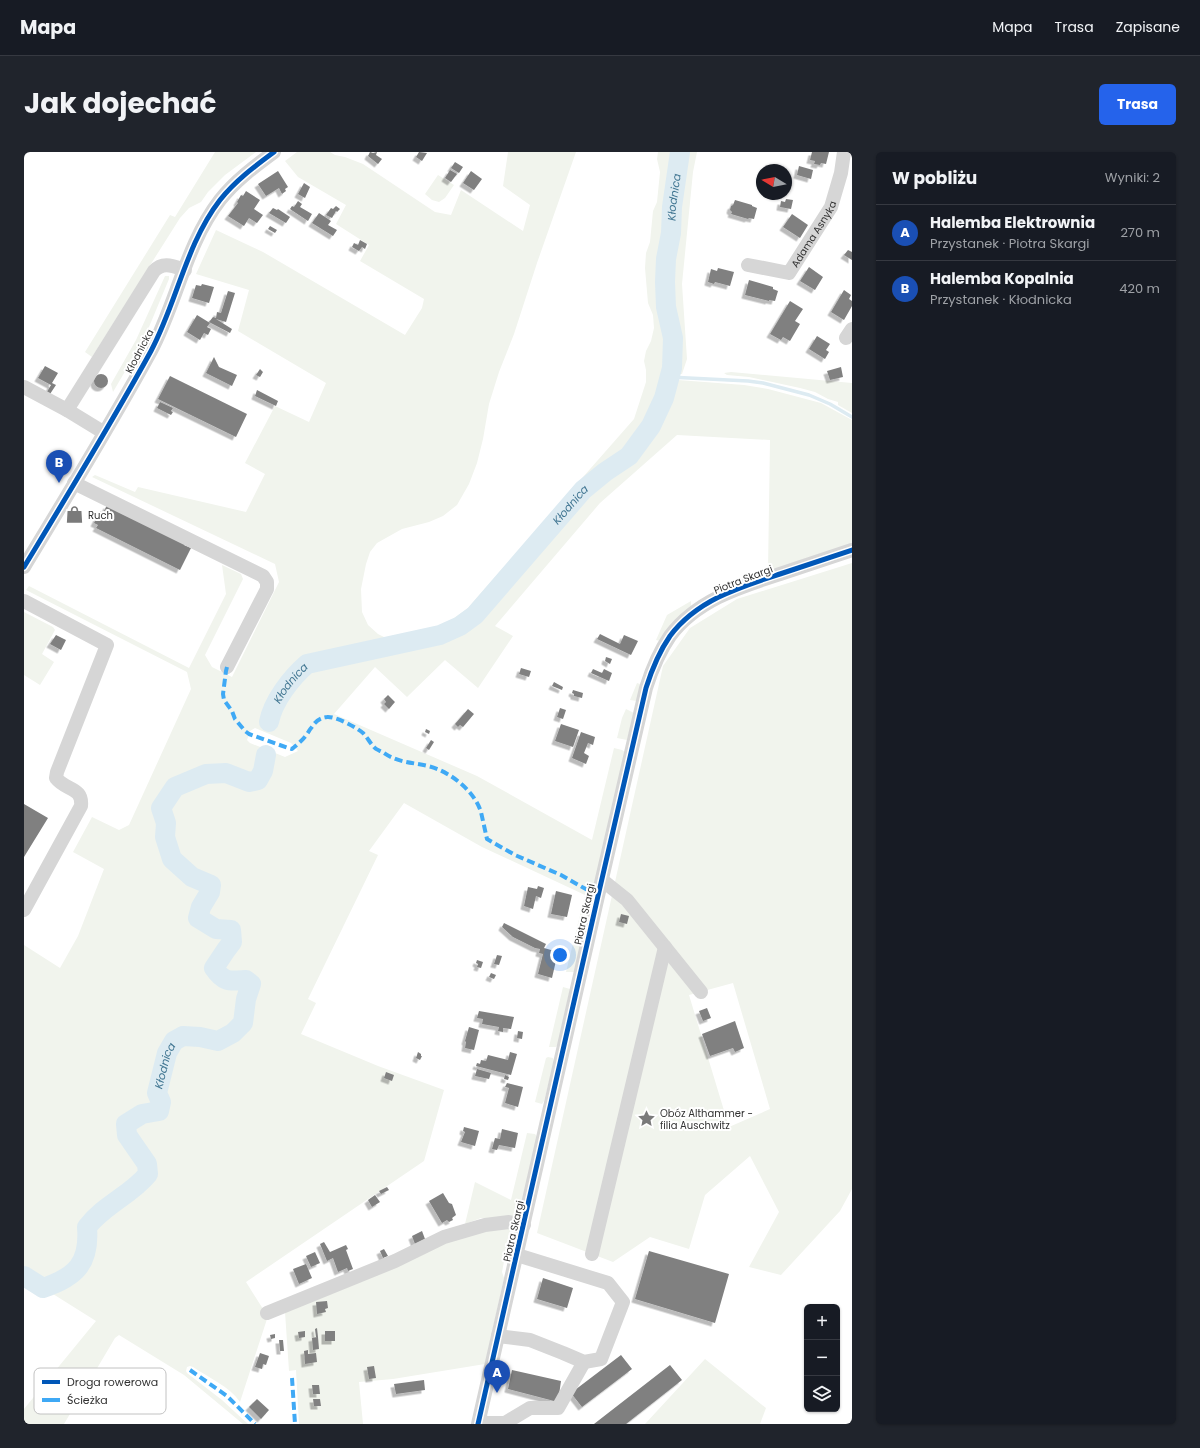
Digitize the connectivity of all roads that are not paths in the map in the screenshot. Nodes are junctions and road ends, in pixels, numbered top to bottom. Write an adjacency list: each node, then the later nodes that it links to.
1 (274, 152): 4 (street, Kłodnicka)
2 (844, 152): 3 (street, Adama Asnyka)
3 (748, 265)
4 (185, 270): 6 (street); 7 (street, Kłodnicka)
5 (24, 387): 6 (street)
6 (67, 410): 7 (street)
7 (103, 432): 8 (street, Kłodnicka)
8 (74, 484): 10 (street, Kłodnicka); 12 (street)
9 (852, 550): 13 (street, Piotra Skargi)
10 (24, 567)
11 (24, 601): 14 (street)
12 (227, 667)
13 (602, 880): 15 (street); 17 (street, Piotra Skargi)
14 (24, 910)
15 (664, 947): 16 (street); 18 (street)
16 (701, 992)
17 (524, 1225): 19 (street, Piotra Skargi); 20 (street)
18 (592, 1254)
19 (517, 1255): 21 (street, Piotra Skargi); 22 (street)
20 (267, 1313)
21 (498, 1336): 22 (street); 23 (street, Piotra Skargi)
22 (584, 1362): 23 (street)
23 (479, 1423)

